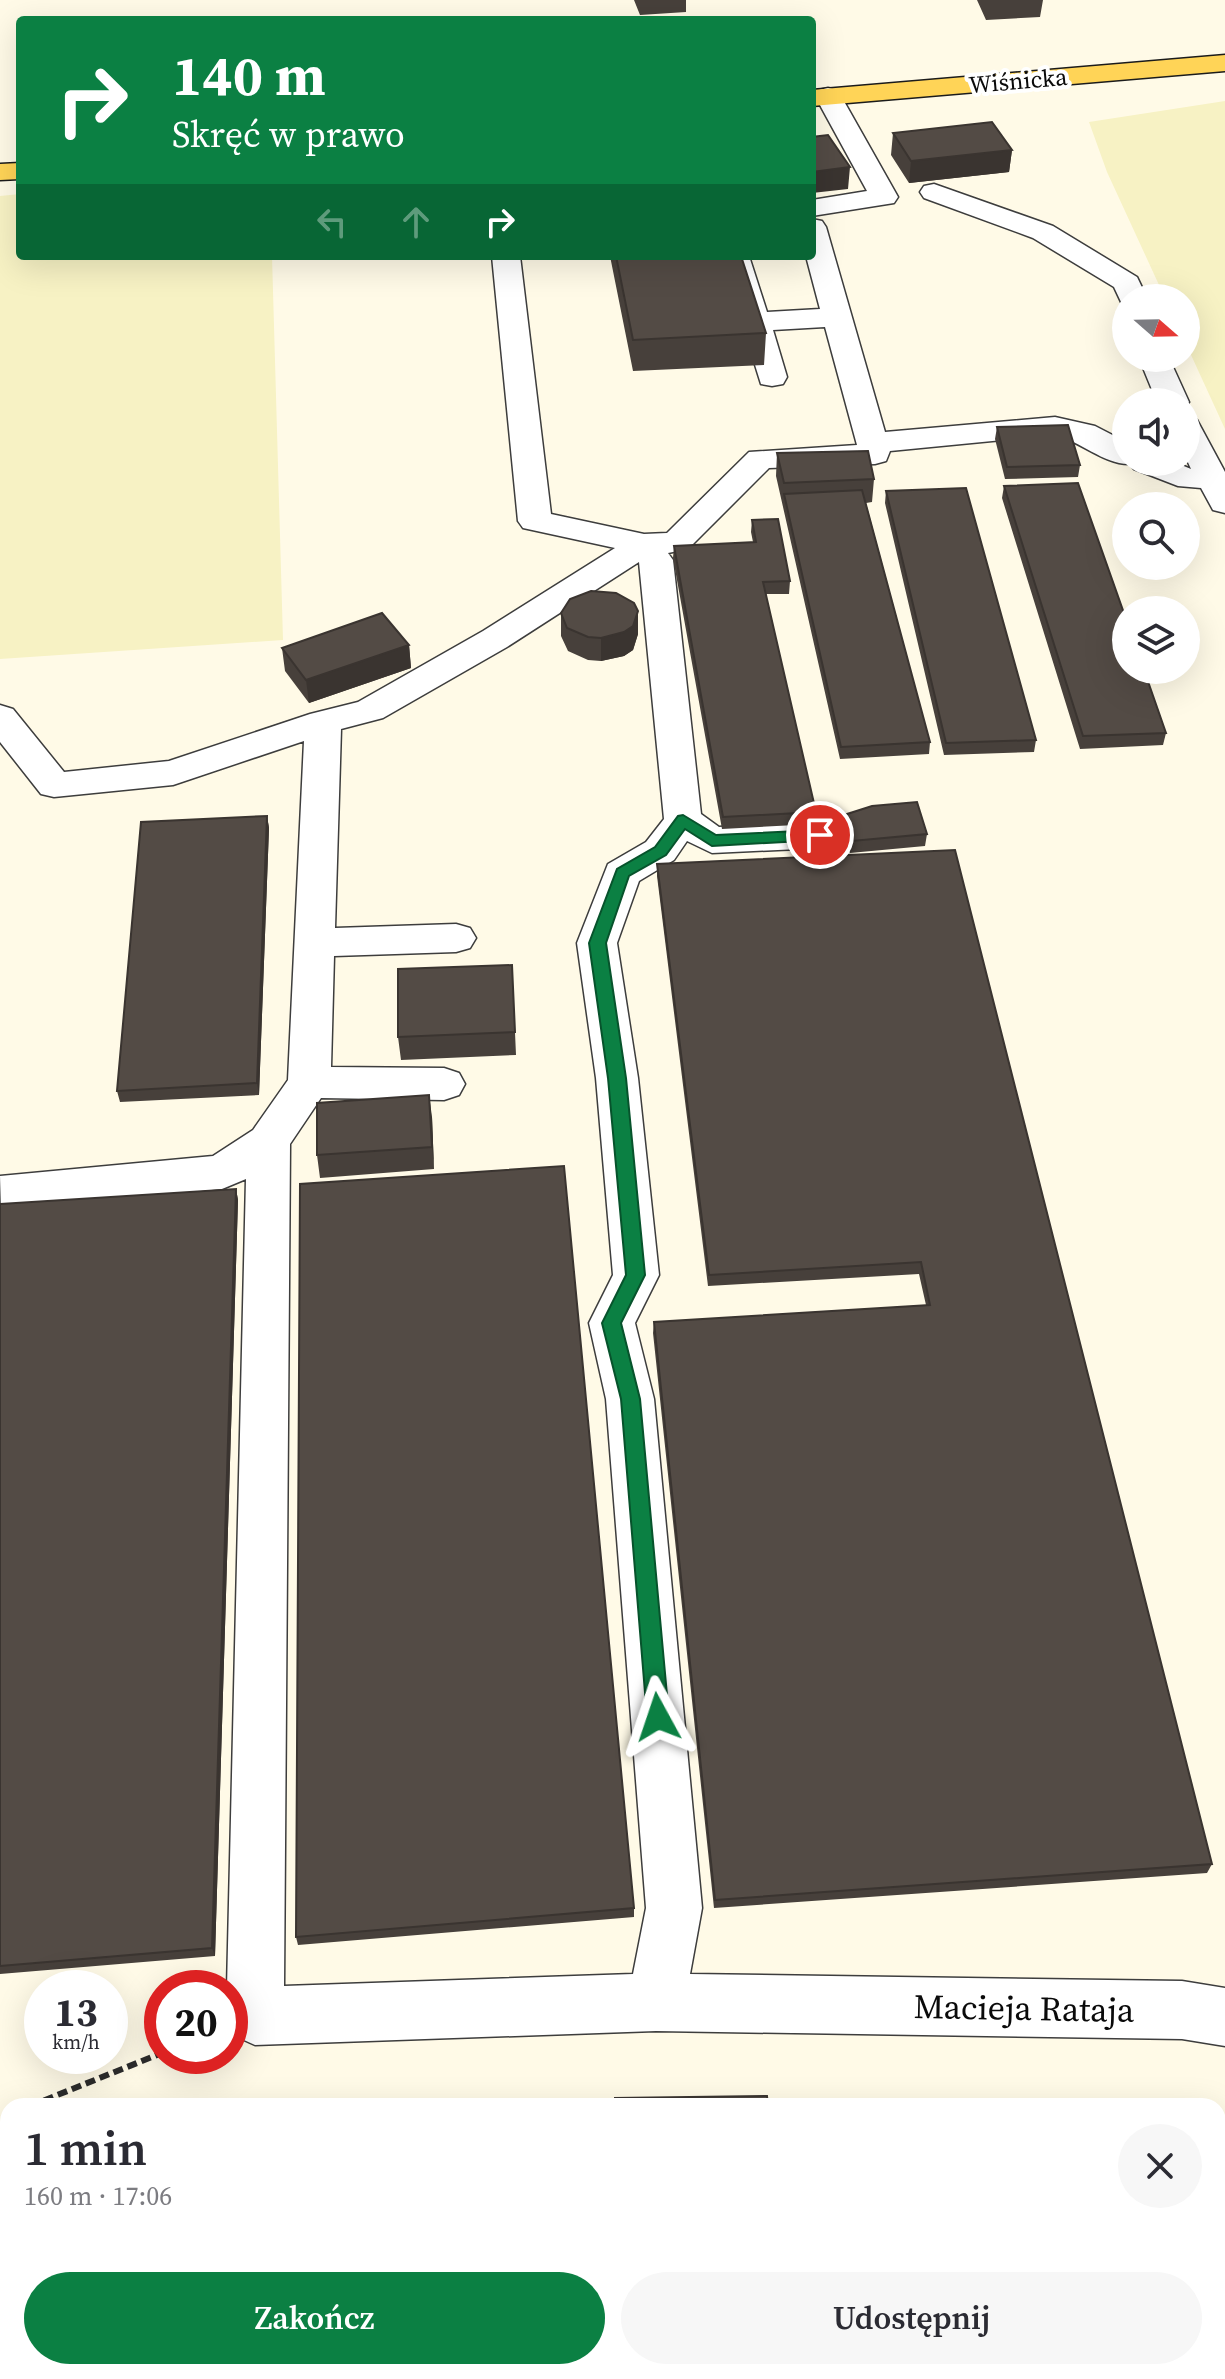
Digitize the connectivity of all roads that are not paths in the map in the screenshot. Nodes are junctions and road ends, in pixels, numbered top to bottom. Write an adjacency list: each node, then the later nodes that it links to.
1 (1225, 63): 2 (main road, Wiśnicka)
2 (820, 97): 5 (street)
3 (999, 185): 4 (street)
4 (934, 192): 5 (street); 10 (street)
5 (884, 197): 6 (street)
6 (816, 207)
7 (816, 240): 11 (street)
8 (506, 260): 19 (street)
9 (736, 260): 12 (street)
10 (1127, 284)
11 (839, 317): 12 (street); 14 (street)
12 (757, 322): 13 (street)
13 (772, 377)
14 (872, 443): 15 (street); 19 (street)
15 (1112, 448)
16 (1200, 455): 18 (street)
17 (1181, 476): 18 (street)
18 (1218, 490)
19 (644, 544): 21 (street); 22 (street)
20 (0, 717): 21 (street)
21 (323, 722): 25 (street)
22 (683, 820): 23 (street); 30 (street)
23 (820, 835)
24 (456, 938): 25 (street)
25 (314, 943): 26 (street)
26 (309, 1082): 27 (street); 28 (street)
27 (444, 1084)
28 (268, 1142): 29 (street); 30 (street, Macieja Rataja)
29 (1, 1193)
30 (656, 2002): 31 (street, Macieja Rataja)
31 (1225, 2017)

